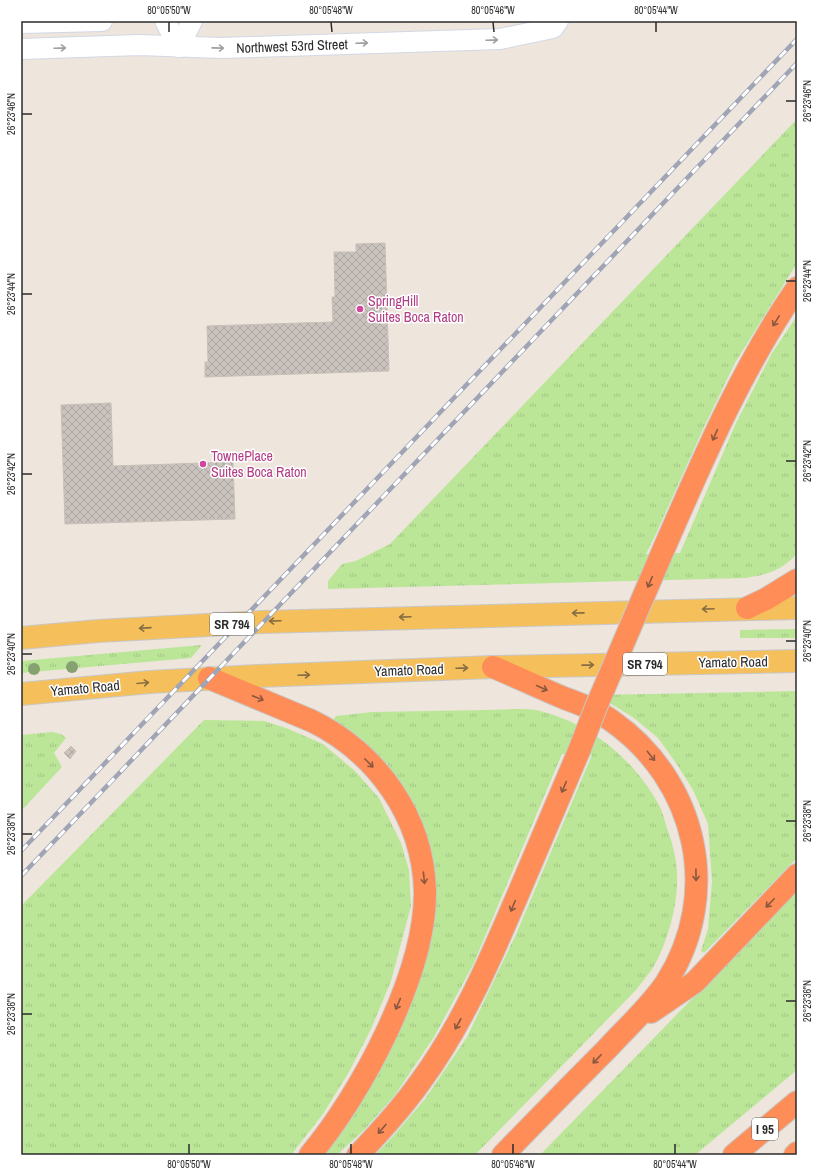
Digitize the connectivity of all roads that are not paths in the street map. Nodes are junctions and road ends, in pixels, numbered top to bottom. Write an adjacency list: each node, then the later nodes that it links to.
1 (102, 21): 5 (street)
2 (165, 21): 6 (street)
3 (192, 21): 6 (street)
4 (558, 21): 6 (street, Northwest 53rd Street, one-way to 4)
5 (21, 24)
6 (179, 46): 7 (street, Northwest 53rd Street, one-way to 6)
7 (21, 49)
8 (797, 288): 22 (highway, one-way to 22, bridge)
9 (797, 580): 10 (highway)
10 (747, 608): 11 (main road, SR 794); 12 (main road, SR 794, one-way to 12)
11 (797, 608)
12 (21, 638)
13 (797, 661): 14 (main road, Yamato Road / SR 794, one-way to 13)
14 (493, 667): 15 (main road, Yamato Road / SR 794, one-way to 14); 18 (highway, one-way to 18)
15 (209, 678): 16 (main road, Yamato Road / SR 794, one-way to 15); 21 (highway, one-way to 21)
16 (21, 694)
17 (797, 875): 18 (highway, one-way to 18)
18 (624, 1031): 23 (highway, one-way to 23)
19 (797, 1102): 24 (highway, I 95)
20 (797, 1153): 25 (highway)
21 (310, 1155)
22 (358, 1155)
23 (503, 1155)
24 (734, 1155)
25 (795, 1155)

